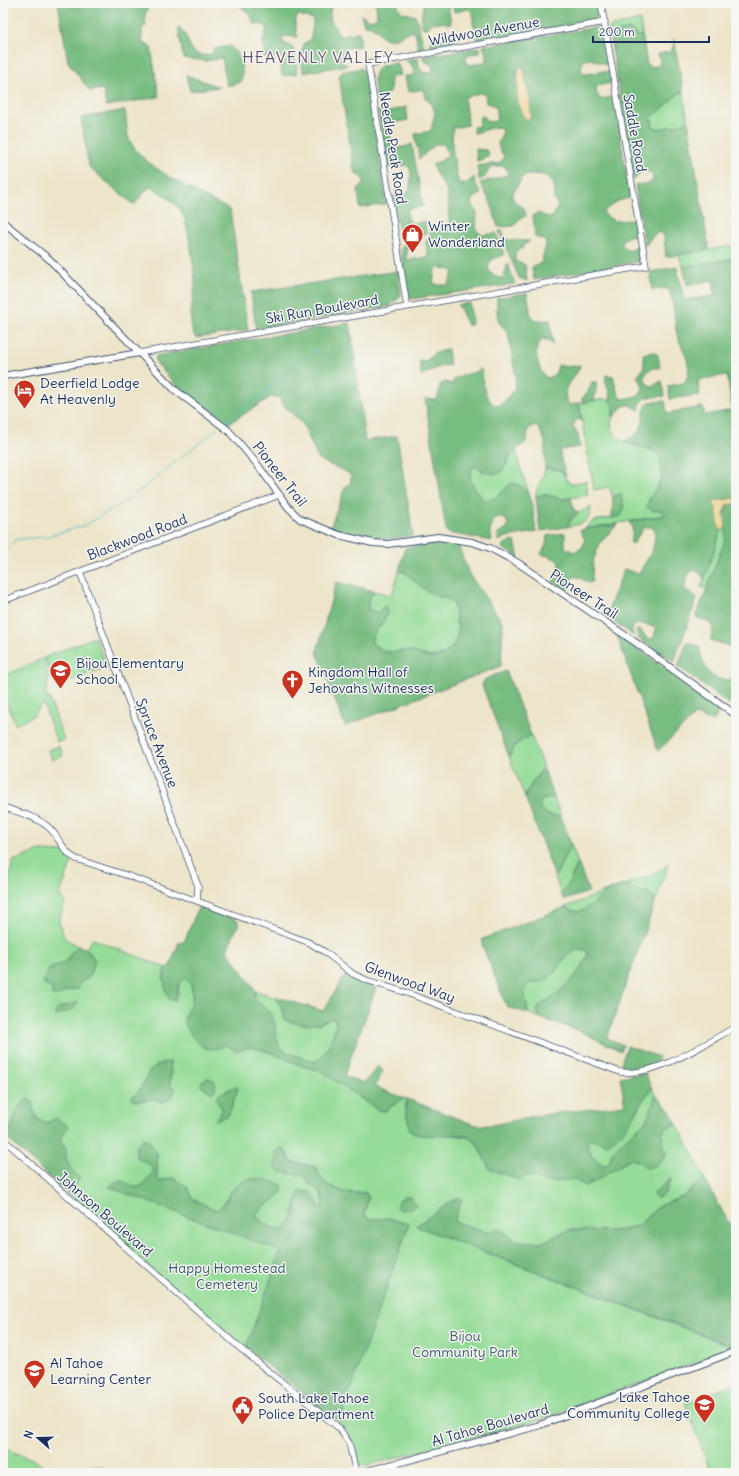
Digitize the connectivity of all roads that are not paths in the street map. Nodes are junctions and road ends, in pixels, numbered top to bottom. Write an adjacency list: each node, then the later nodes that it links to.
1 (601, 3): 2 (street, Saddle Road)
2 (605, 22): 3 (street, Wildwood Avenue); 7 (street, Saddle Road)
3 (380, 62): 4 (street, Wildwood Avenue); 5 (street)
4 (368, 64): 5 (street, Needle Peak Road)
5 (370, 79): 8 (street, Needle Peak Road)
6 (3, 222): 9 (main road, Pioneer Trail)
7 (646, 266): 8 (street, Ski Run Boulevard)
8 (407, 307): 9 (street, Ski Run Boulevard)
9 (140, 353): 10 (main road, Ski Run Boulevard); 11 (main road, Pioneer Trail)
10 (3, 376)
11 (279, 496): 12 (street, Blackwood Road); 14 (main road, Pioneer Trail)
12 (80, 572): 13 (street, Blackwood Road); 16 (street, Spruce Avenue)
13 (3, 601)
14 (736, 715)
15 (3, 807): 16 (street, Glenwood Way)
16 (197, 901): 17 (street, Glenwood Way)
17 (736, 1026)
18 (3, 1139): 20 (street, Johnson Boulevard)
19 (736, 1351): 21 (main road, Al Tahoe Boulevard)
20 (356, 1473)
21 (360, 1473)

